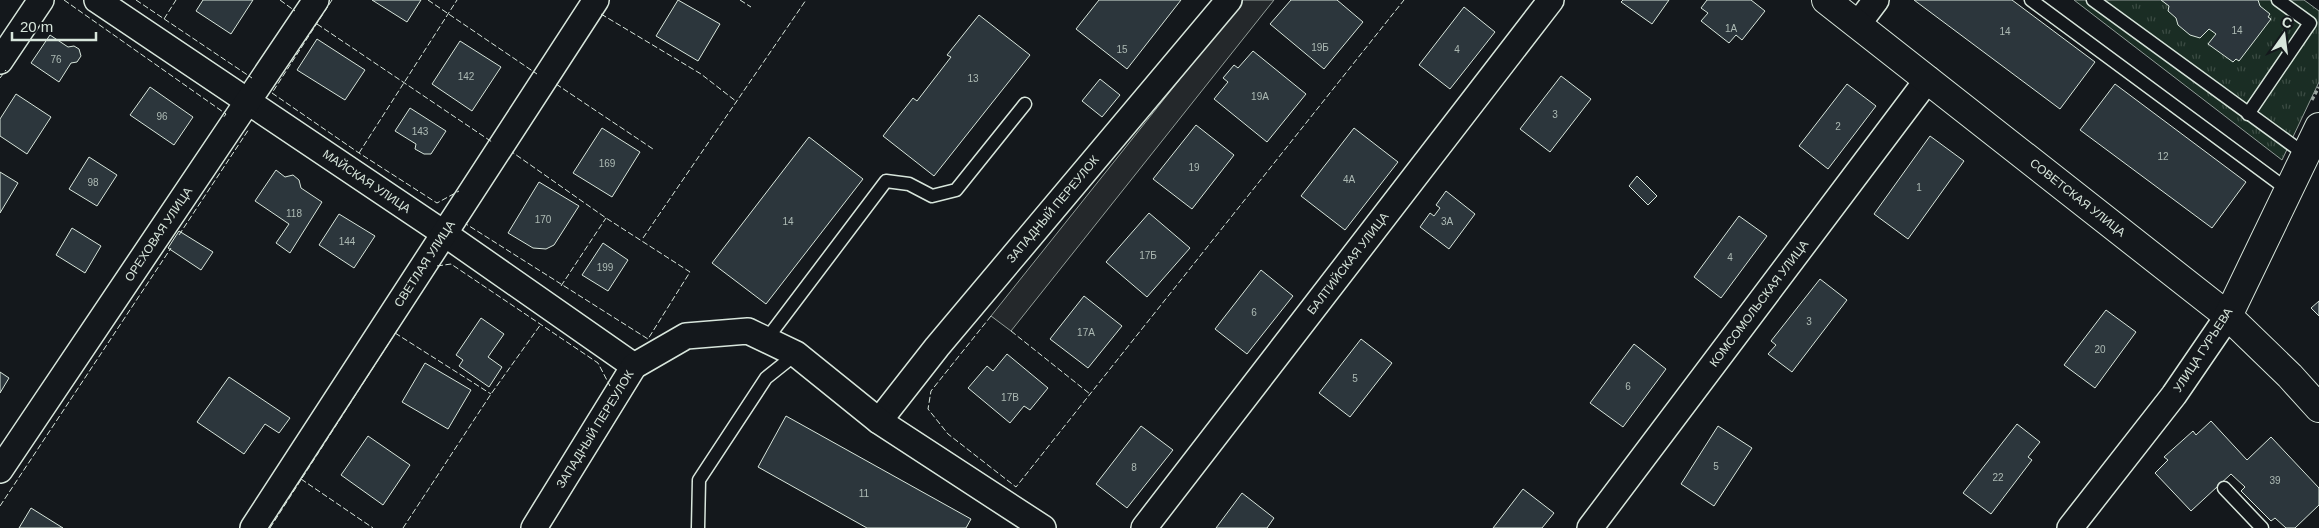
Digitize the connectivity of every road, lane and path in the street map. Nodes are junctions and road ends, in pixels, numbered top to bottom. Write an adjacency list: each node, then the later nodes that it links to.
1 (41, 0): 13 (street)
2 (97, 0): 15 (street, МАЙСКАЯ УЛИЦА)
3 (316, 0): 15 (street, ОРЕХОВАЯ УЛИЦА)
4 (596, 0): 21 (street, СВЕТЛАЯ УЛИЦА)
5 (1229, 0): 27 (street, ЗАПАДНЫЙ ПЕРЕУЛОК)
6 (1551, 0): 34 (street, БАЛТИЙСКАЯ УЛИЦА)
7 (1826, 0): 12 (street, СОВЕТСКАЯ УЛИЦА)
8 (1876, 0): 12 (street)
9 (2031, 0): 20 (lane)
10 (2093, 0): 17 (lane)
11 (2278, 0): 17 (lane)
12 (1858, 24): 14 (street, СОВЕТСКАЯ УЛИЦА)
13 (0, 61)
14 (1928, 79): 22 (street, СОВЕТСКАЯ УЛИЦА); 35 (street, КОМСОМОЛЬСКАЯ УЛИЦА)
15 (248, 103): 21 (street, МАЙСКАЯ УЛИЦА); 28 (street, ОРЕХОВАЯ УЛИЦА)
16 (1025, 104): 23 (lane)
17 (2248, 114): 19 (lane)
18 (2319, 127): 19 (street, УЛИЦА ГУРЬЕВА)
19 (2306, 155): 20 (street, УЛИЦА ГУРЬЕВА)
20 (2288, 190): 22 (street, УЛИЦА ГУРЬЕВА)
21 (445, 234): 25 (street, МАЙСКАЯ УЛИЦА); 30 (street, СВЕТЛАЯ УЛИЦА)
22 (2228, 316): 26 (street, СОВЕТСКАЯ УЛИЦА); 36 (street, УЛИЦА ГУРЬЕВА)
23 (766, 340): 24 (street, ЗАПАДНЫЙ ПЕРЕУЛОК); 25 (street, ЗАПАДНЫЙ ПЕРЕУЛОК)
24 (796, 354): 27 (street, ЗАПАДНЫЙ ПЕРЕУЛОК); 32 (lane)
25 (634, 366): 31 (street, ЗАПАДНЫЙ ПЕРЕУЛОК)
26 (2319, 408)
27 (879, 421): 33 (street, ЗАПАДНЫЙ ПЕРЕУЛОК)
28 (0, 470)
29 (2224, 488): 37 (lane)
30 (253, 528)
31 (534, 528)
32 (698, 528)
33 (1043, 528)
34 (1144, 528)
35 (1590, 528)
36 (2070, 528)
37 (2262, 528)

